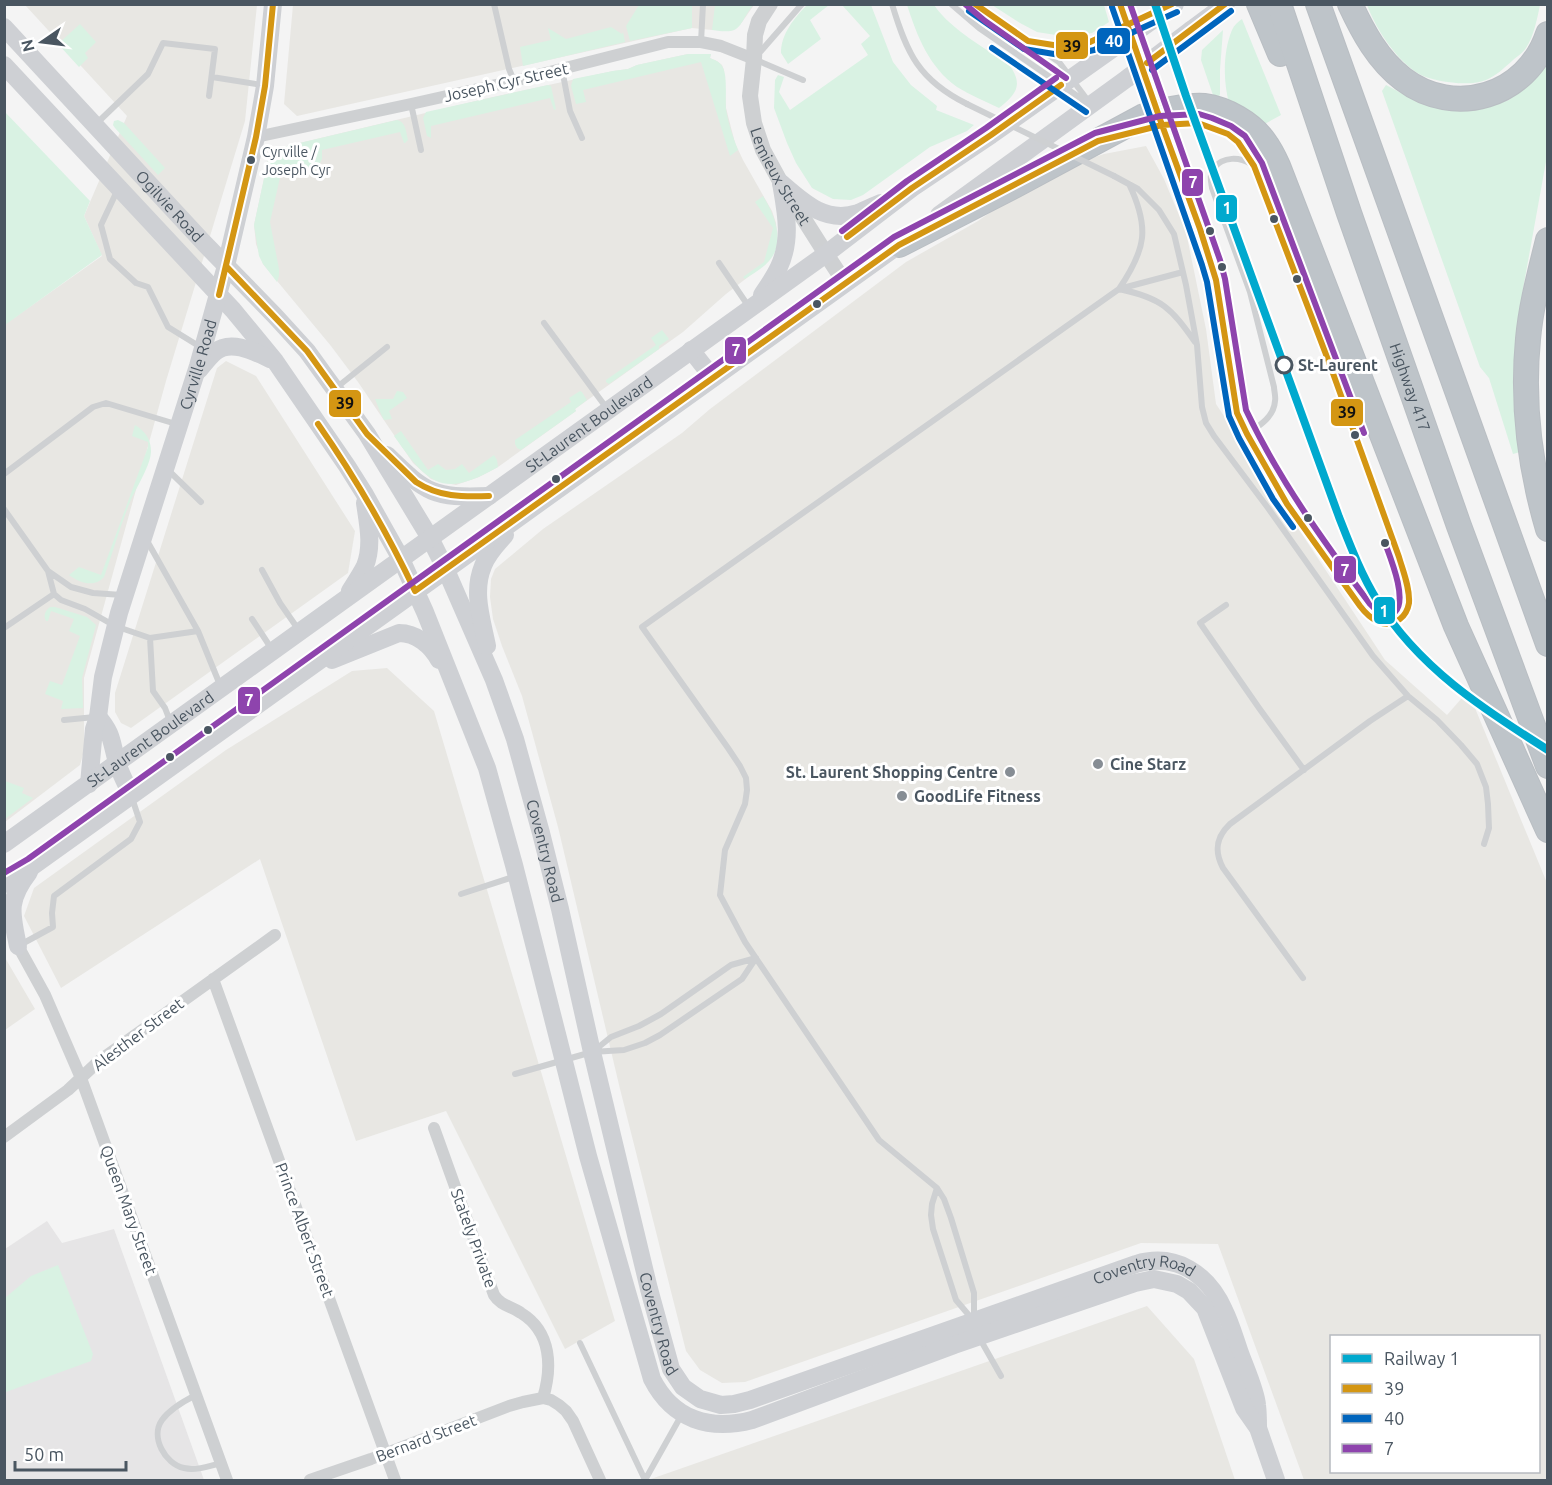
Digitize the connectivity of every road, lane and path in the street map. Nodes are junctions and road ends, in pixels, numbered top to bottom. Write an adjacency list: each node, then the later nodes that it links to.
1 (273, 4): 29 (main road, Cyrville Road)
2 (494, 4): 27 (lane)
3 (703, 4): 21 (lane)
4 (770, 4): 22 (street, Lemieux Street)
5 (802, 4): 22 (lane)
6 (886, 4): 16 (lane)
7 (892, 4): 16 (lane)
8 (951, 4): 28 (lane)
9 (974, 4): 20 (lane)
10 (1120, 4): 65 (lane)
11 (1174, 4): 19 (main road, St-Laurent Boulevard, bridge)
12 (1226, 4): 32 (main road, St-Laurent Boulevard, bridge)
13 (1318, 4): 91 (highway)
14 (1350, 4): 18 (highway)
15 (1266, 6): 102 (highway, Highway 417)
16 (895, 15): 40 (lane, bridge)
17 (4, 27): 34 (main road, Ogilvie Road)
18 (1548, 34)
19 (1115, 38): 20 (lane); 28 (main road, St-Laurent Boulevard)
20 (1028, 41): 28 (lane)
21 (700, 42): 22 (street, Joseph Cyr Street); 24 (street, Joseph Cyr Street)
22 (754, 59): 26 (lane); 39 (street, Lemieux Street)
23 (4, 65): 41 (main road, Ogilvie Road)
24 (561, 69): 27 (street, Joseph Cyr Street); 36 (lane)
25 (212, 77): 29 (lane); 30 (lane); 34 (lane)
26 (803, 80)
27 (513, 81): 31 (street, Joseph Cyr Street)
28 (1066, 81): 32 (lane); 32 (lane); 42 (main road, St-Laurent Boulevard)
29 (265, 86): 35 (main road, Cyrville Road)
30 (209, 96)
31 (411, 104): 35 (street, Joseph Cyr Street); 37 (lane)
32 (1090, 105): 44 (main road, St-Laurent Boulevard)
33 (1174, 116): 38 (lane); 44 (highway, bridge); 106 (highway)
34 (95, 124): 47 (main road, Ogilvie Road)
35 (256, 137): 47 (main road, Cyrville Road)
36 (582, 138)
37 (421, 150)
38 (1254, 166): 65 (lane); 65 (lane)
39 (781, 183): 42 (main road); 45 (street, Lemieux Street); 52 (main road)
40 (1129, 184): 48 (lane); 50 (lane)
41 (119, 187): 51 (main road, Ogilvie Road); 56 (lane)
42 (912, 189): 45 (main road, St-Laurent Boulevard)
43 (1548, 240): 73 (highway)
44 (899, 245): 49 (main road, St-Laurent Boulevard)
45 (826, 254): 49 (street, Lemieux Street); 52 (main road, St-Laurent Boulevard)
46 (719, 263): 52 (lane)
47 (226, 266): 51 (main road, Cyrville Road); 61 (main road, Ogilvie Road)
48 (1183, 272): 50 (lane); 54 (lane)
49 (845, 283): 60 (main road, St-Laurent Boulevard)
50 (1119, 289): 54 (lane); 116 (lane)
51 (219, 295): 56 (main road, Cyrville Road); 58 (main road, Ogilvie Road)
52 (754, 305): 57 (main road, St-Laurent Boulevard)
53 (543, 323): 62 (lane)
54 (1197, 345): 96 (lane)
55 (387, 347): 61 (lane)
56 (203, 348): 59 (main road, Cyrville Road)
57 (691, 350): 60 (main road); 62 (main road, St-Laurent Boulevard)
58 (275, 361): 59 (main road); 68 (main road, Ogilvie Road)
59 (195, 375): 63 (main road, Cyrville Road)
60 (713, 378): 72 (main road, St-Laurent Boulevard)
61 (335, 389): 64 (main road, Ogilvie Road)
62 (608, 410): 69 (main road, St-Laurent Boulevard)
63 (178, 425): 66 (main road, Cyrville Road); 67 (lane)
64 (367, 434): 69 (main road); 75 (main road, Ogilvie Road)
65 (1247, 434)
66 (165, 467): 70 (lane); 74 (main road, Cyrville Road)
67 (4, 474)
68 (364, 493): 76 (main road, Ogilvie Road); 83 (main road)
69 (489, 496): 75 (main road, St-Laurent Boulevard)
70 (201, 502)
71 (4, 509): 79 (lane)
72 (518, 518): 78 (main road, St-Laurent Boulevard); 94 (main road)
73 (1548, 529)
74 (143, 535): 82 (main road, Cyrville Road); 88 (lane)
75 (430, 538): 76 (main road, St-Laurent Boulevard); 78 (main road, Ogilvie Road)
76 (401, 560): 80 (main road, Ogilvie Road); 83 (main road, St-Laurent Boulevard)
77 (262, 570): 89 (lane)
78 (446, 570): 80 (main road, St-Laurent Boulevard); 94 (main road, Coventry Road)
79 (48, 571): 81 (lane); 82 (lane)
80 (415, 591): 93 (main road, St-Laurent Boulevard); 97 (main road, Coventry Road)
81 (54, 594): 86 (lane); 87 (lane)
82 (124, 595): 86 (main road, Cyrville Road)
83 (346, 599): 89 (main road, St-Laurent Boulevard)
84 (1226, 605): 103 (lane)
85 (252, 619): 92 (lane)
86 (116, 626): 90 (lane); 98 (main road, Cyrville Road)
87 (4, 628)
88 (198, 631): 90 (lane); 95 (lane)
89 (300, 632): 92 (main road, St-Laurent Boulevard)
90 (150, 638): 100 (lane)
91 (1548, 645)
92 (273, 651): 95 (main road, St-Laurent Boulevard)
93 (300, 673): 97 (main road); 105 (main road, St-Laurent Boulevard)
94 (494, 680): 119 (main road, Coventry Road)
95 (222, 688): 100 (main road, St-Laurent Boulevard)
96 (1408, 696): 103 (lane); 108 (lane)
97 (465, 709): 110 (main road, Coventry Road)
98 (98, 717): 99 (lane); 101 (main road); 104 (main road, Cyrville Road)
99 (64, 720)
100 (172, 724): 101 (main road, St-Laurent Boulevard)
101 (117, 764): 104 (main road, St-Laurent Boulevard); 105 (main road)
102 (1548, 766)
103 (1304, 770): 117 (lane)
104 (89, 784): 107 (main road, St-Laurent Boulevard)
105 (131, 795): 109 (main road, St-Laurent Boulevard); 115 (lane)
106 (1548, 830)
107 (4, 844)
108 (1484, 844)
109 (33, 866): 111 (main road, St-Laurent Boulevard); 115 (main road)
110 (517, 875): 112 (lane); 120 (main road, Coventry Road)
111 (4, 884)
112 (461, 894)
113 (4, 932): 115 (main road)
114 (275, 935): 118 (street, Alesther Street)
115 (18, 946): 122 (street, Queen Mary Street)
116 (756, 958): 119 (lane); 119 (lane); 125 (lane)
117 (1303, 978)
118 (213, 979): 122 (street, Alesther Street); 132 (street, Prince Albert Street)
119 (592, 1052): 120 (lane); 126 (main road, Coventry Road)
120 (563, 1060): 121 (lane); 131 (main road, Coventry Road)
121 (515, 1074)
122 (81, 1078): 124 (street, Alesther Street); 129 (street, Queen Mary Street)
123 (434, 1128): 130 (street, Stately Private)
124 (4, 1137)
125 (937, 1188): 126 (lane); 126 (lane)
126 (976, 1328): 128 (lane); 131 (main road, Coventry Road); 139 (main road, Coventry Road)
127 (580, 1343): 138 (lane)
128 (1001, 1376)
129 (196, 1394): 133 (street, Queen Mary Street); 133 (lane)
130 (543, 1398): 132 (street, Bernard Street); 137 (street)
131 (683, 1412): 138 (lane)
132 (386, 1453): 135 (street, Bernard Street); 136 (street, Prince Albert Street)
133 (221, 1463): 134 (street, Queen Mary Street)
134 (227, 1480)
135 (309, 1480)
136 (396, 1480)
137 (600, 1480)
138 (645, 1480)
139 (1276, 1480)

